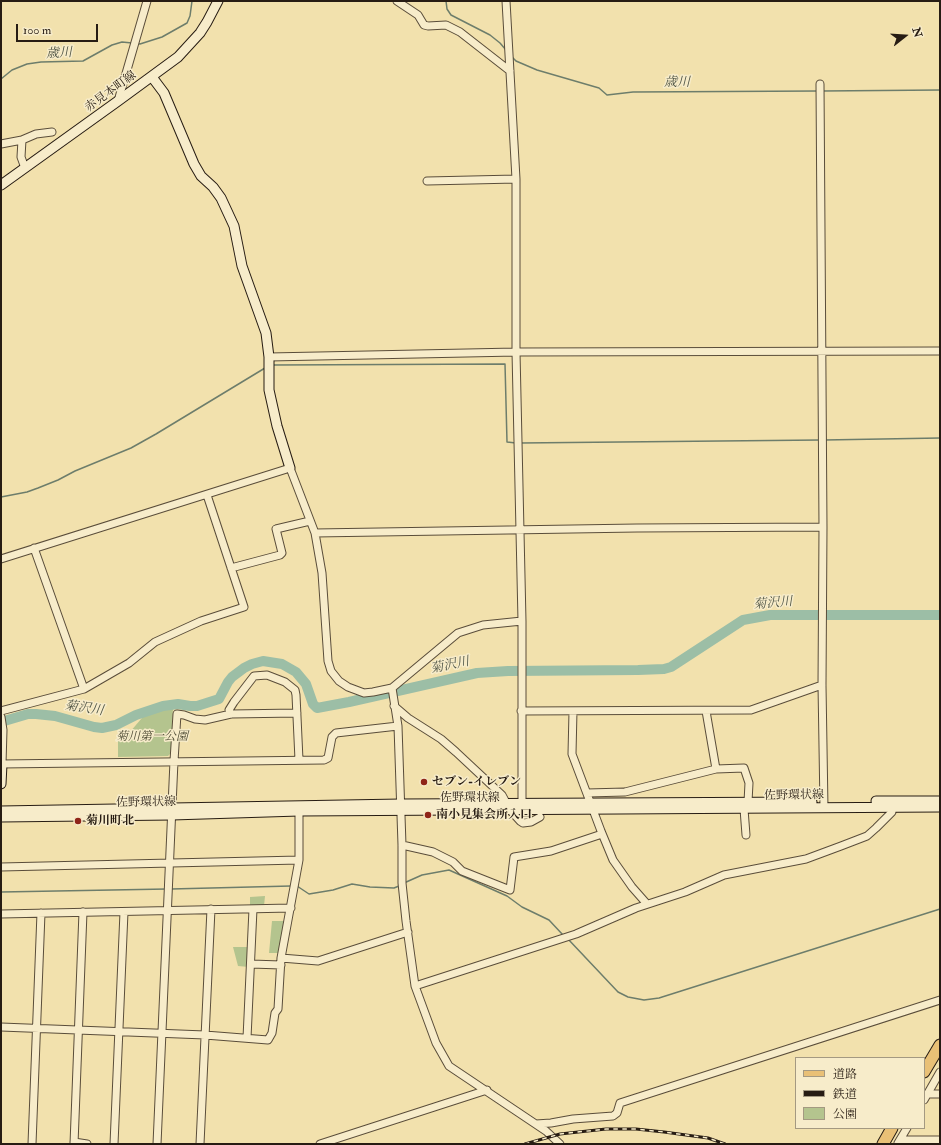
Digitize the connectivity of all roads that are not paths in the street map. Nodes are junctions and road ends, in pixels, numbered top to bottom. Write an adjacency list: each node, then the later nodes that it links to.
1 (147, 1): 8 (street)
2 (218, 1): 6 (main road, 赤見本町線)
3 (397, 1): 5 (street)
4 (506, 1): 5 (street)
5 (510, 71): 13 (street)
6 (152, 77): 8 (main road, 赤見本町線); 19 (main road)
7 (820, 84): 17 (street)
8 (118, 102): 12 (main road, 赤見本町線)
9 (52, 132): 10 (street)
10 (22, 140): 11 (street); 12 (street)
11 (1, 144)
12 (25, 168): 15 (main road, 赤見本町線)
13 (516, 179): 14 (street); 16 (street)
14 (427, 181)
15 (1, 185)
16 (516, 352): 17 (street); 19 (street); 24 (street)
17 (821, 352): 18 (street); 23 (street)
18 (940, 352)
19 (269, 357): 20 (main road)
20 (290, 468): 21 (street); 22 (street)
21 (207, 495): 26 (street); 28 (street)
22 (310, 521): 25 (street); 28 (street)
23 (822, 527): 24 (street); 30 (street)
24 (519, 530): 25 (street); 29 (street)
25 (315, 533): 31 (street)
26 (34, 548): 27 (street); 32 (street)
27 (1, 559)
28 (231, 568): 32 (street)
29 (522, 621): 31 (street); 35 (street)
30 (822, 685): 37 (street); 52 (street)
31 (392, 688): 33 (street)
32 (84, 690): 34 (street)
33 (394, 706): 41 (street); 56 (street)
34 (1, 711)
35 (521, 711): 36 (street); 53 (street)
36 (573, 711): 37 (street); 48 (street)
37 (706, 711): 46 (street)
38 (298, 713): 39 (street); 39 (street); 43 (street)
39 (231, 714): 44 (street)
40 (1, 717): 42 (street)
41 (398, 726): 43 (street); 55 (street)
42 (2, 731): 45 (street)
43 (299, 760): 44 (street)
44 (174, 761): 45 (street); 60 (street)
45 (1, 764): 47 (main road)
46 (716, 769): 48 (street); 51 (street)
47 (1, 784)
48 (587, 793): 54 (street)
49 (940, 801): 50 (main road, 佐野環状線)
50 (892, 804): 52 (main road, 佐野環状線); 57 (main road, 佐野環状線); 69 (street)
51 (746, 805): 52 (main road, 佐野環状線); 54 (main road, 佐野環状線); 64 (street)
52 (824, 805)
53 (522, 806): 54 (main road, 佐野環状線); 56 (main road, 佐野環状線)
54 (592, 806): 63 (street)
55 (401, 807): 56 (main road, 佐野環状線); 58 (main road, 佐野環状線); 65 (street)
56 (508, 807): 62 (street)
57 (940, 807)
58 (299, 808): 60 (main road, 佐野環状線); 66 (street)
59 (1, 811): 60 (main road, 佐野環状線)
60 (172, 811): 61 (main road, 佐野環状線); 67 (street)
61 (1, 817)
62 (540, 817)
63 (602, 834): 65 (street); 69 (street)
64 (746, 835)
65 (402, 845): 78 (street)
66 (299, 860): 67 (street); 70 (street)
67 (169, 864): 68 (street); 73 (street)
68 (1, 867)
69 (647, 904): 81 (street)
70 (291, 908): 72 (street); 79 (street)
71 (211, 909): 72 (street); 73 (street); 88 (street)
72 (253, 909): 80 (street)
73 (167, 910): 75 (street); 87 (street)
74 (83, 912): 75 (street); 76 (street); 85 (street)
75 (124, 912): 86 (street)
76 (41, 913): 77 (street); 84 (street)
77 (1, 914)
78 (408, 932): 79 (street); 81 (street)
79 (281, 961): 80 (street); 89 (street)
80 (251, 964): 89 (street)
81 (415, 986): 93 (street)
82 (940, 1000): 96 (street)
83 (1, 1028): 84 (street)
84 (36, 1029): 85 (street); 100 (street)
85 (78, 1031): 86 (street); 99 (street)
86 (119, 1032): 87 (street); 102 (street)
87 (162, 1034): 88 (street); 103 (street)
88 (205, 1035): 89 (street); 104 (street)
89 (247, 1038)
90 (940, 1045): 91 (main road)
91 (925, 1070)
92 (940, 1072): 95 (street)
93 (487, 1090): 96 (street); 105 (street)
94 (940, 1094): 95 (street)
95 (926, 1097)
96 (536, 1124): 106 (street)
97 (899, 1136): 98 (street); 107 (main road)
98 (940, 1140)
99 (74, 1143): 101 (street)
100 (32, 1144)
101 (86, 1144)
102 (114, 1144)
103 (157, 1144)
104 (200, 1144)
105 (320, 1144)
106 (560, 1144)
107 (883, 1144)

